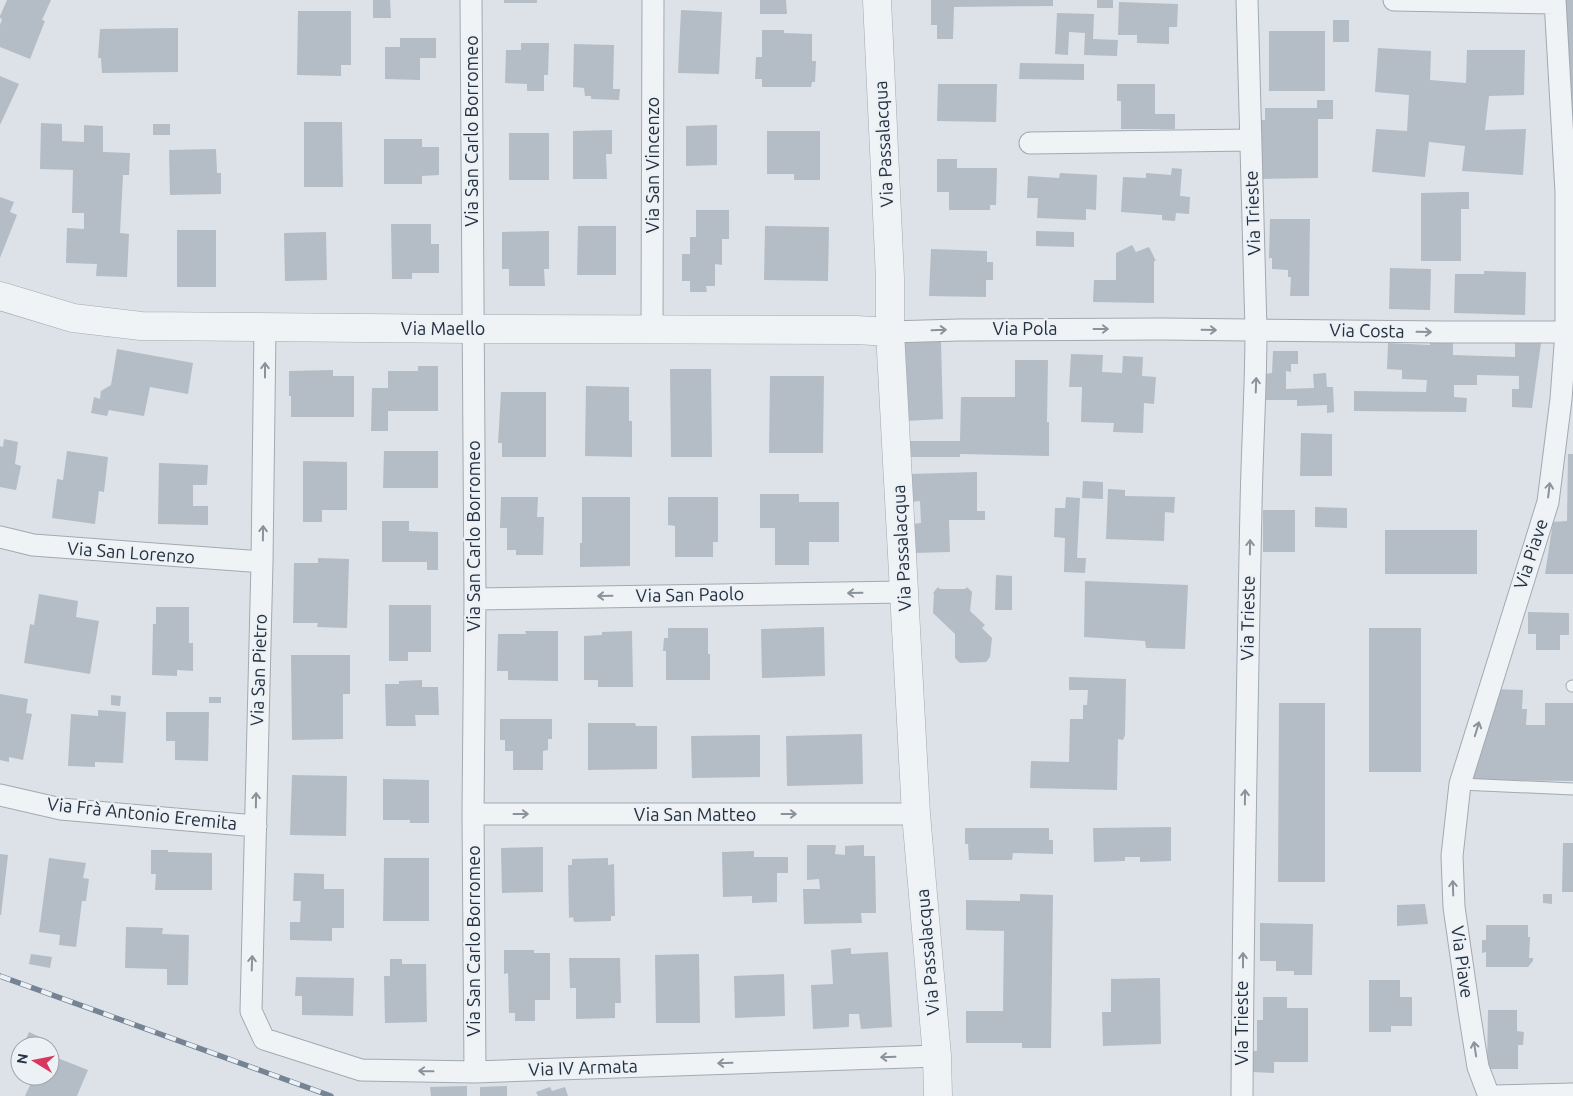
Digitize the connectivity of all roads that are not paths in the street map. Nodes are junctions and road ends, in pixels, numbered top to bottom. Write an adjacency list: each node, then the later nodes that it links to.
1 (471, 0): 11 (street, Via San Carlo Borromeo)
2 (654, 0): 13 (street, Via San Vincenzo)
3 (876, 0): 15 (street, Via Passalacqua)
4 (1247, 0): 7 (street, Via Trieste)
5 (1394, 0): 6 (street)
6 (1555, 2): 16 (street, Via Piave)
7 (1251, 140): 8 (street); 14 (street, Via Trieste)
8 (1030, 143)
9 (0, 296): 10 (street, Via Maello)
10 (265, 328): 11 (street, Via Maello); 18 (street, Via San Pietro, one-way to 10)
11 (473, 329): 13 (street, Via Maello); 20 (street, Via San Carlo Borromeo)
12 (1160, 329): 14 (street, Via Costa, one-way to 14); 15 (street, Via Pola, one-way to 12)
13 (652, 330): 15 (street, Via Maello)
14 (1256, 330): 16 (street, Via Costa, one-way to 16); 32 (street, Via Trieste, one-way to 14)
15 (890, 332): 19 (street, Via Passalacqua)
16 (1570, 332): 21 (street, Via Piave, one-way to 16)
17 (0, 537): 18 (street, Via San Lorenzo)
18 (262, 562): 26 (street, Via San Pietro, one-way to 18)
19 (904, 592): 20 (street, Via San Paolo, one-way to 20); 25 (street, Via Passalacqua)
20 (475, 599): 24 (street, Via San Carlo Borromeo)
21 (1460, 784): 22 (lane); 33 (street, Via Piave, one-way to 21)
22 (1573, 789)
23 (0, 795): 26 (street, Via Frà Antonio Eremita)
24 (473, 814): 25 (street, Via San Matteo, one-way to 25); 29 (street, Via San Carlo Borromeo)
25 (916, 814): 28 (street, Via Passalacqua)
26 (256, 826): 27 (street, Via San Pietro, one-way to 26)
27 (250, 1011): 29 (street, Via IV Armata, one-way to 27)
28 (936, 1056): 29 (street, Via IV Armata, one-way to 29); 31 (street, Via Passalacqua)
29 (475, 1072)
30 (1573, 1094): 34 (street)
31 (938, 1096)
32 (1242, 1096)
33 (1489, 1096)
34 (1494, 1096)

